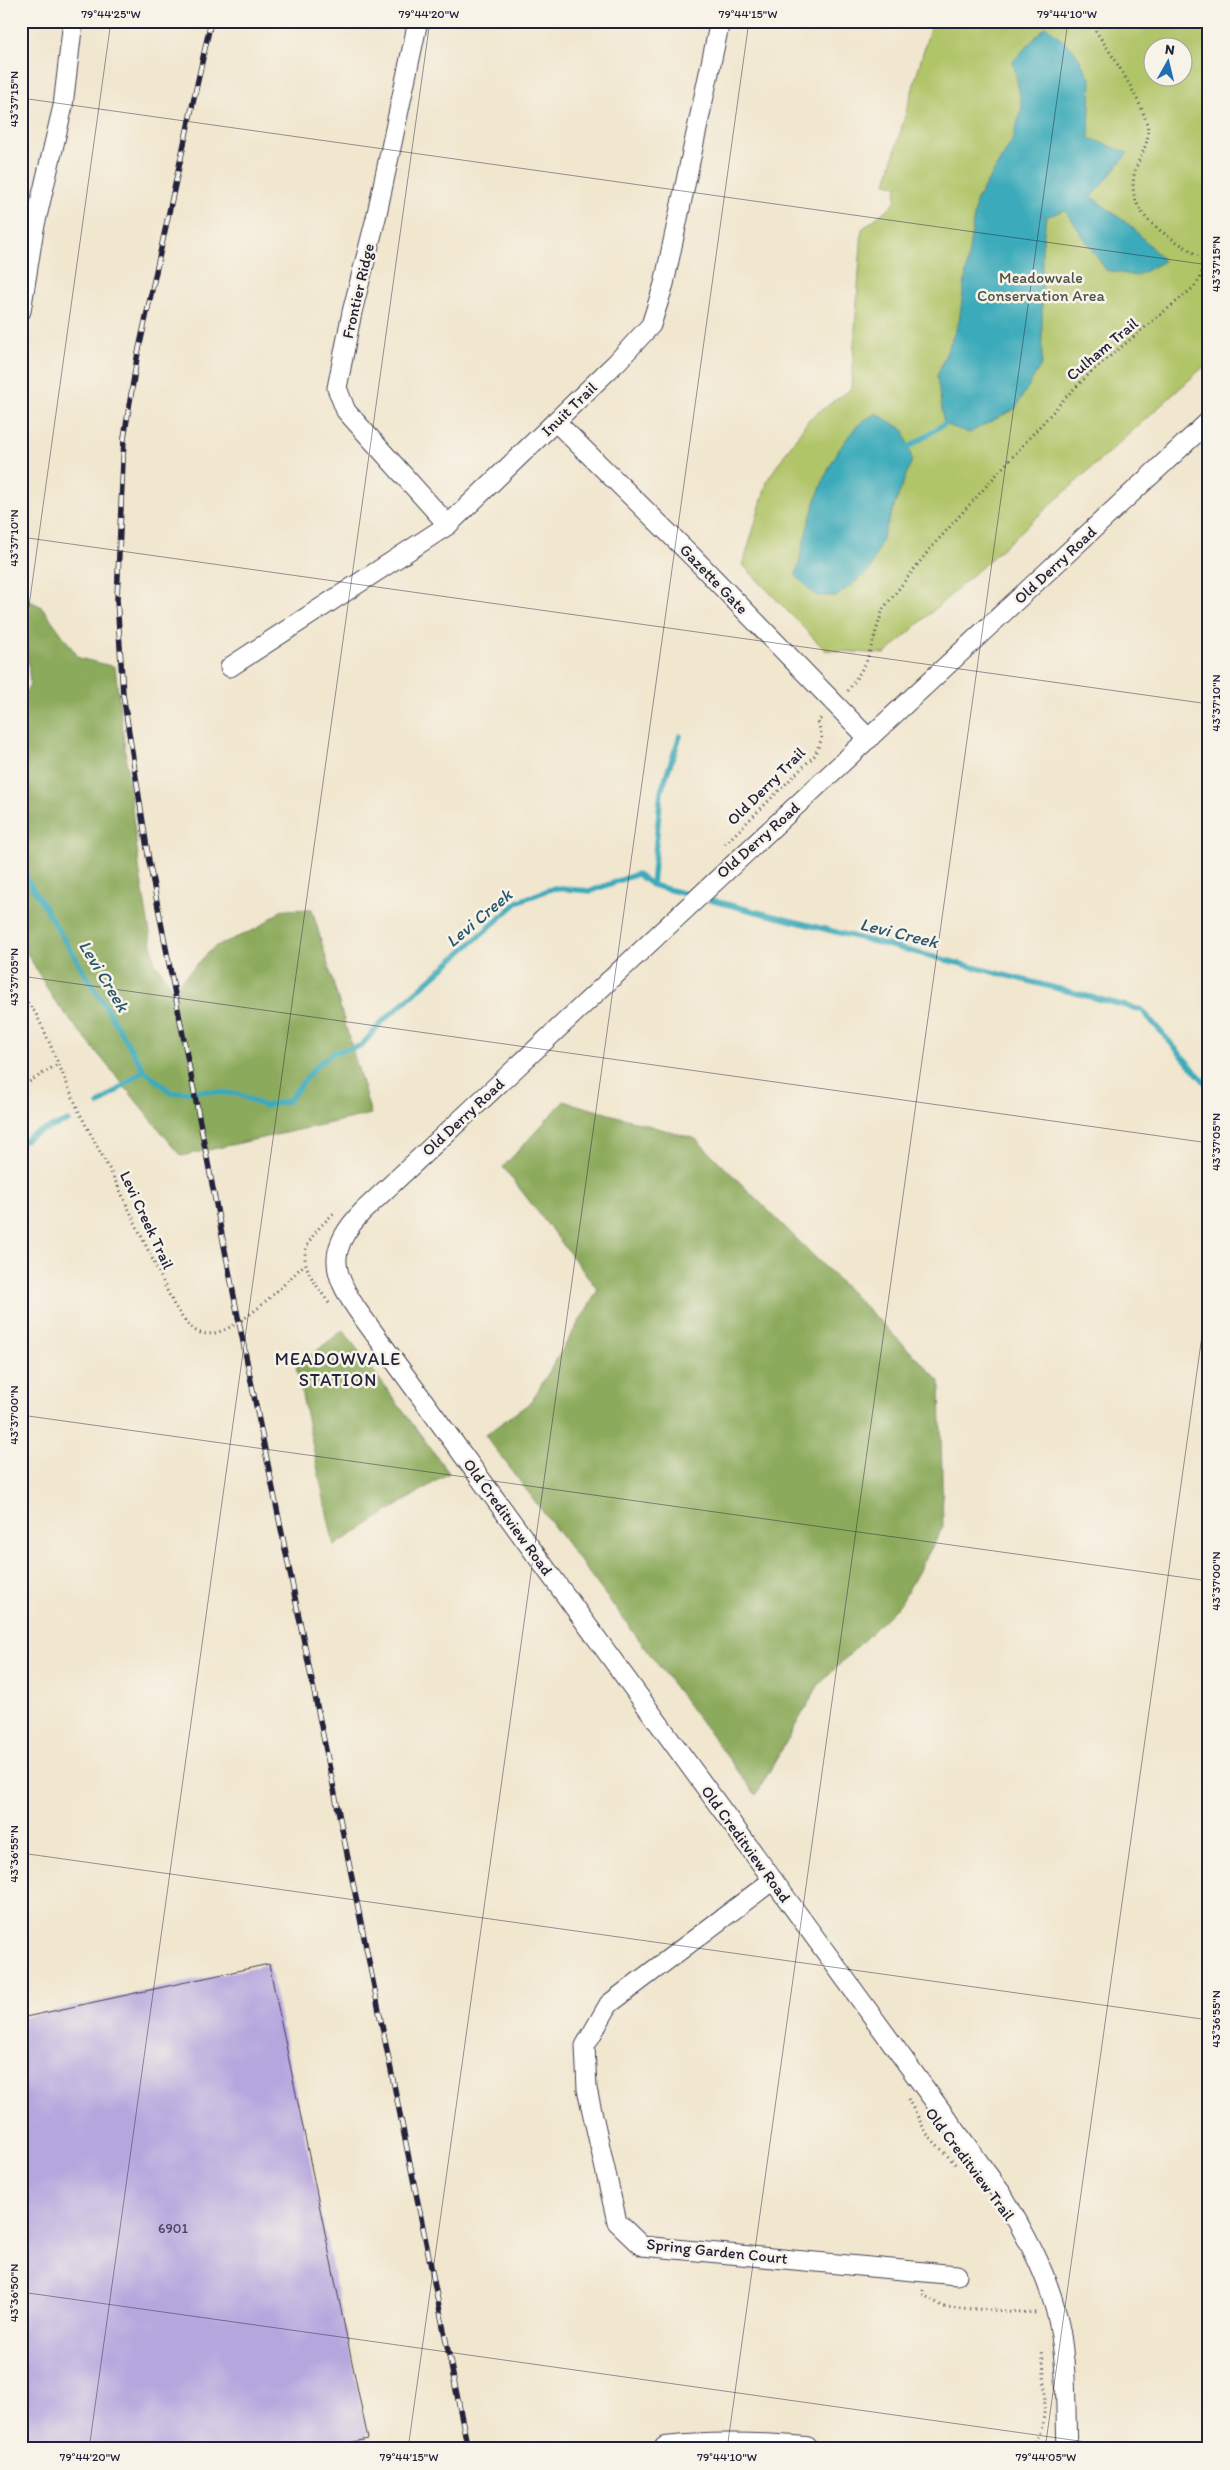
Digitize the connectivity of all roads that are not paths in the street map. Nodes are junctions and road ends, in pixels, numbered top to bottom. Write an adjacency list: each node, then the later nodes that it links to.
1 (74, 21): 4 (street)
2 (418, 21): 8 (street, Frontier Ridge)
3 (720, 21): 7 (street, Inuit Trail)
4 (28, 227): 5 (street)
5 (21, 312)
6 (1209, 421): 10 (street, Old Derry Road)
7 (556, 422): 8 (street, Inuit Trail); 10 (street, Gazette Gate)
8 (448, 525): 9 (street, Inuit Trail)
9 (230, 667)
10 (869, 739): 11 (street, Old Derry Road)
11 (338, 1275): 12 (street, Old Creditview Road)
12 (772, 1880): 13 (street, Spring Garden Court); 16 (street, Old Creditview Road)
13 (957, 2275)
14 (666, 2449): 15 (main road)
15 (806, 2449)
16 (1066, 2449)

